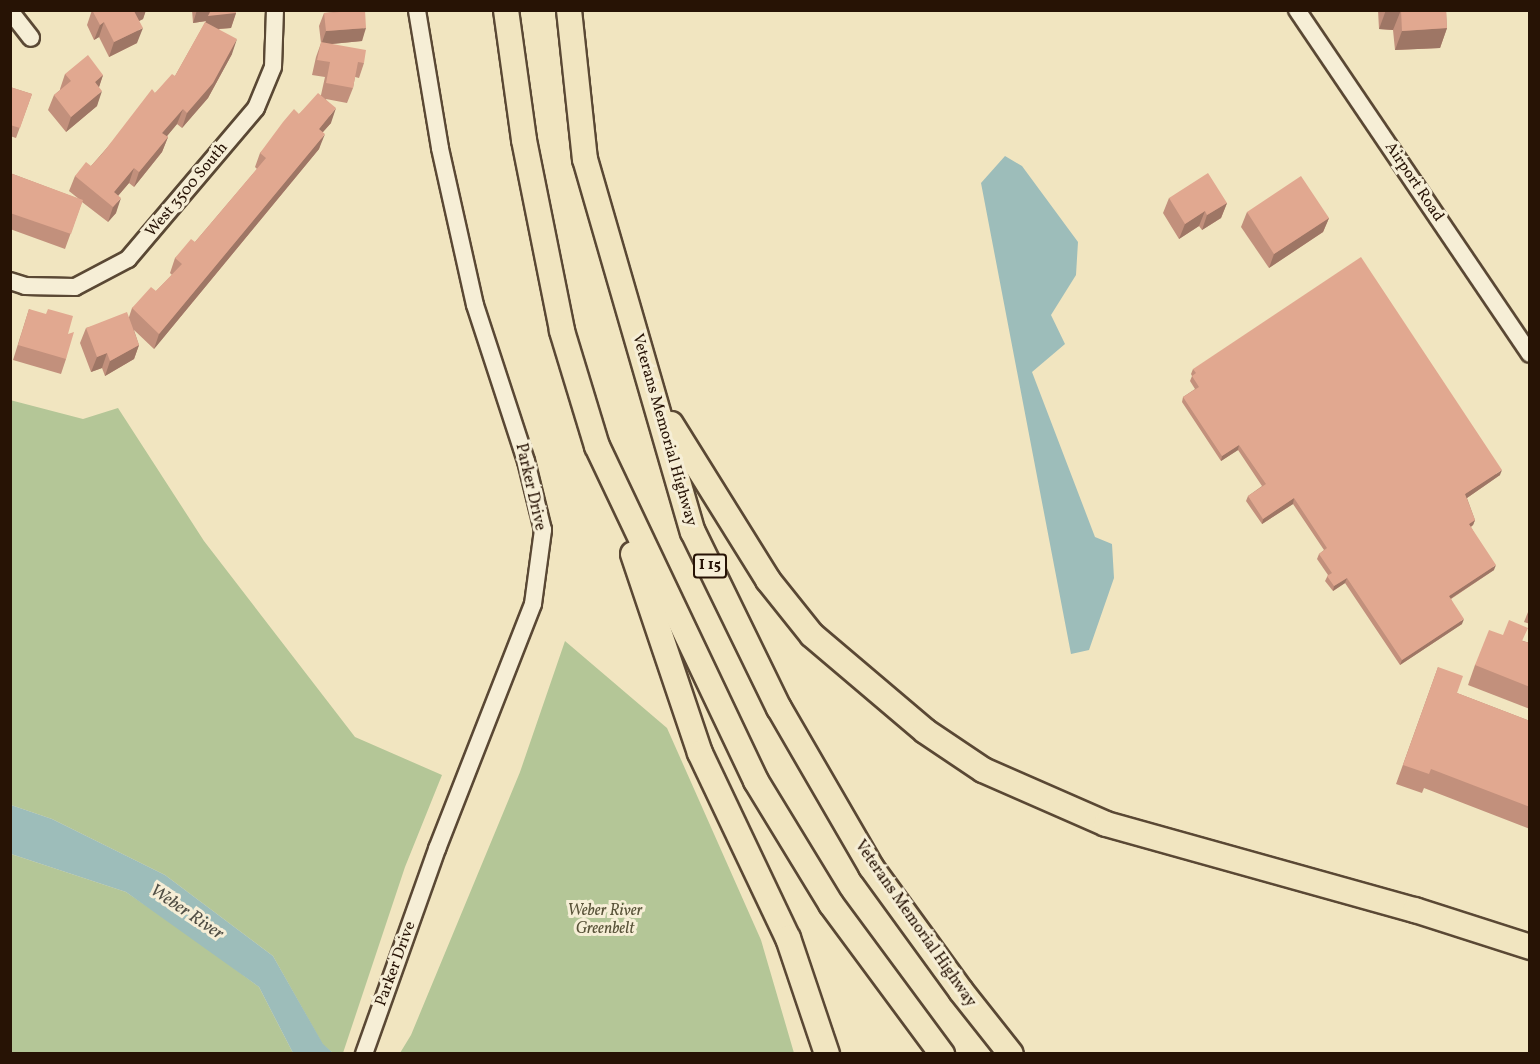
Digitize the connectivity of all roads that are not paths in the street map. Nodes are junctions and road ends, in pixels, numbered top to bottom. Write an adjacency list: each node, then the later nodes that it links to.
1 (275, 10): 8 (street, West 3500 South)
2 (417, 10): 13 (street, Parker Drive)
3 (506, 10): 11 (highway)
4 (569, 10): 10 (highway, Veterans Memorial Highway / I 15)
5 (1298, 10): 9 (street, Airport Road)
6 (10, 11): 7 (street)
7 (31, 38)
8 (10, 281)
9 (1530, 354)
10 (656, 399): 12 (highway); 16 (highway, Veterans Memorial Highway / I 15)
11 (597, 446): 14 (highway); 15 (highway)
12 (1530, 947)
13 (364, 1053)
14 (827, 1053)
15 (942, 1053)
16 (1011, 1053)

